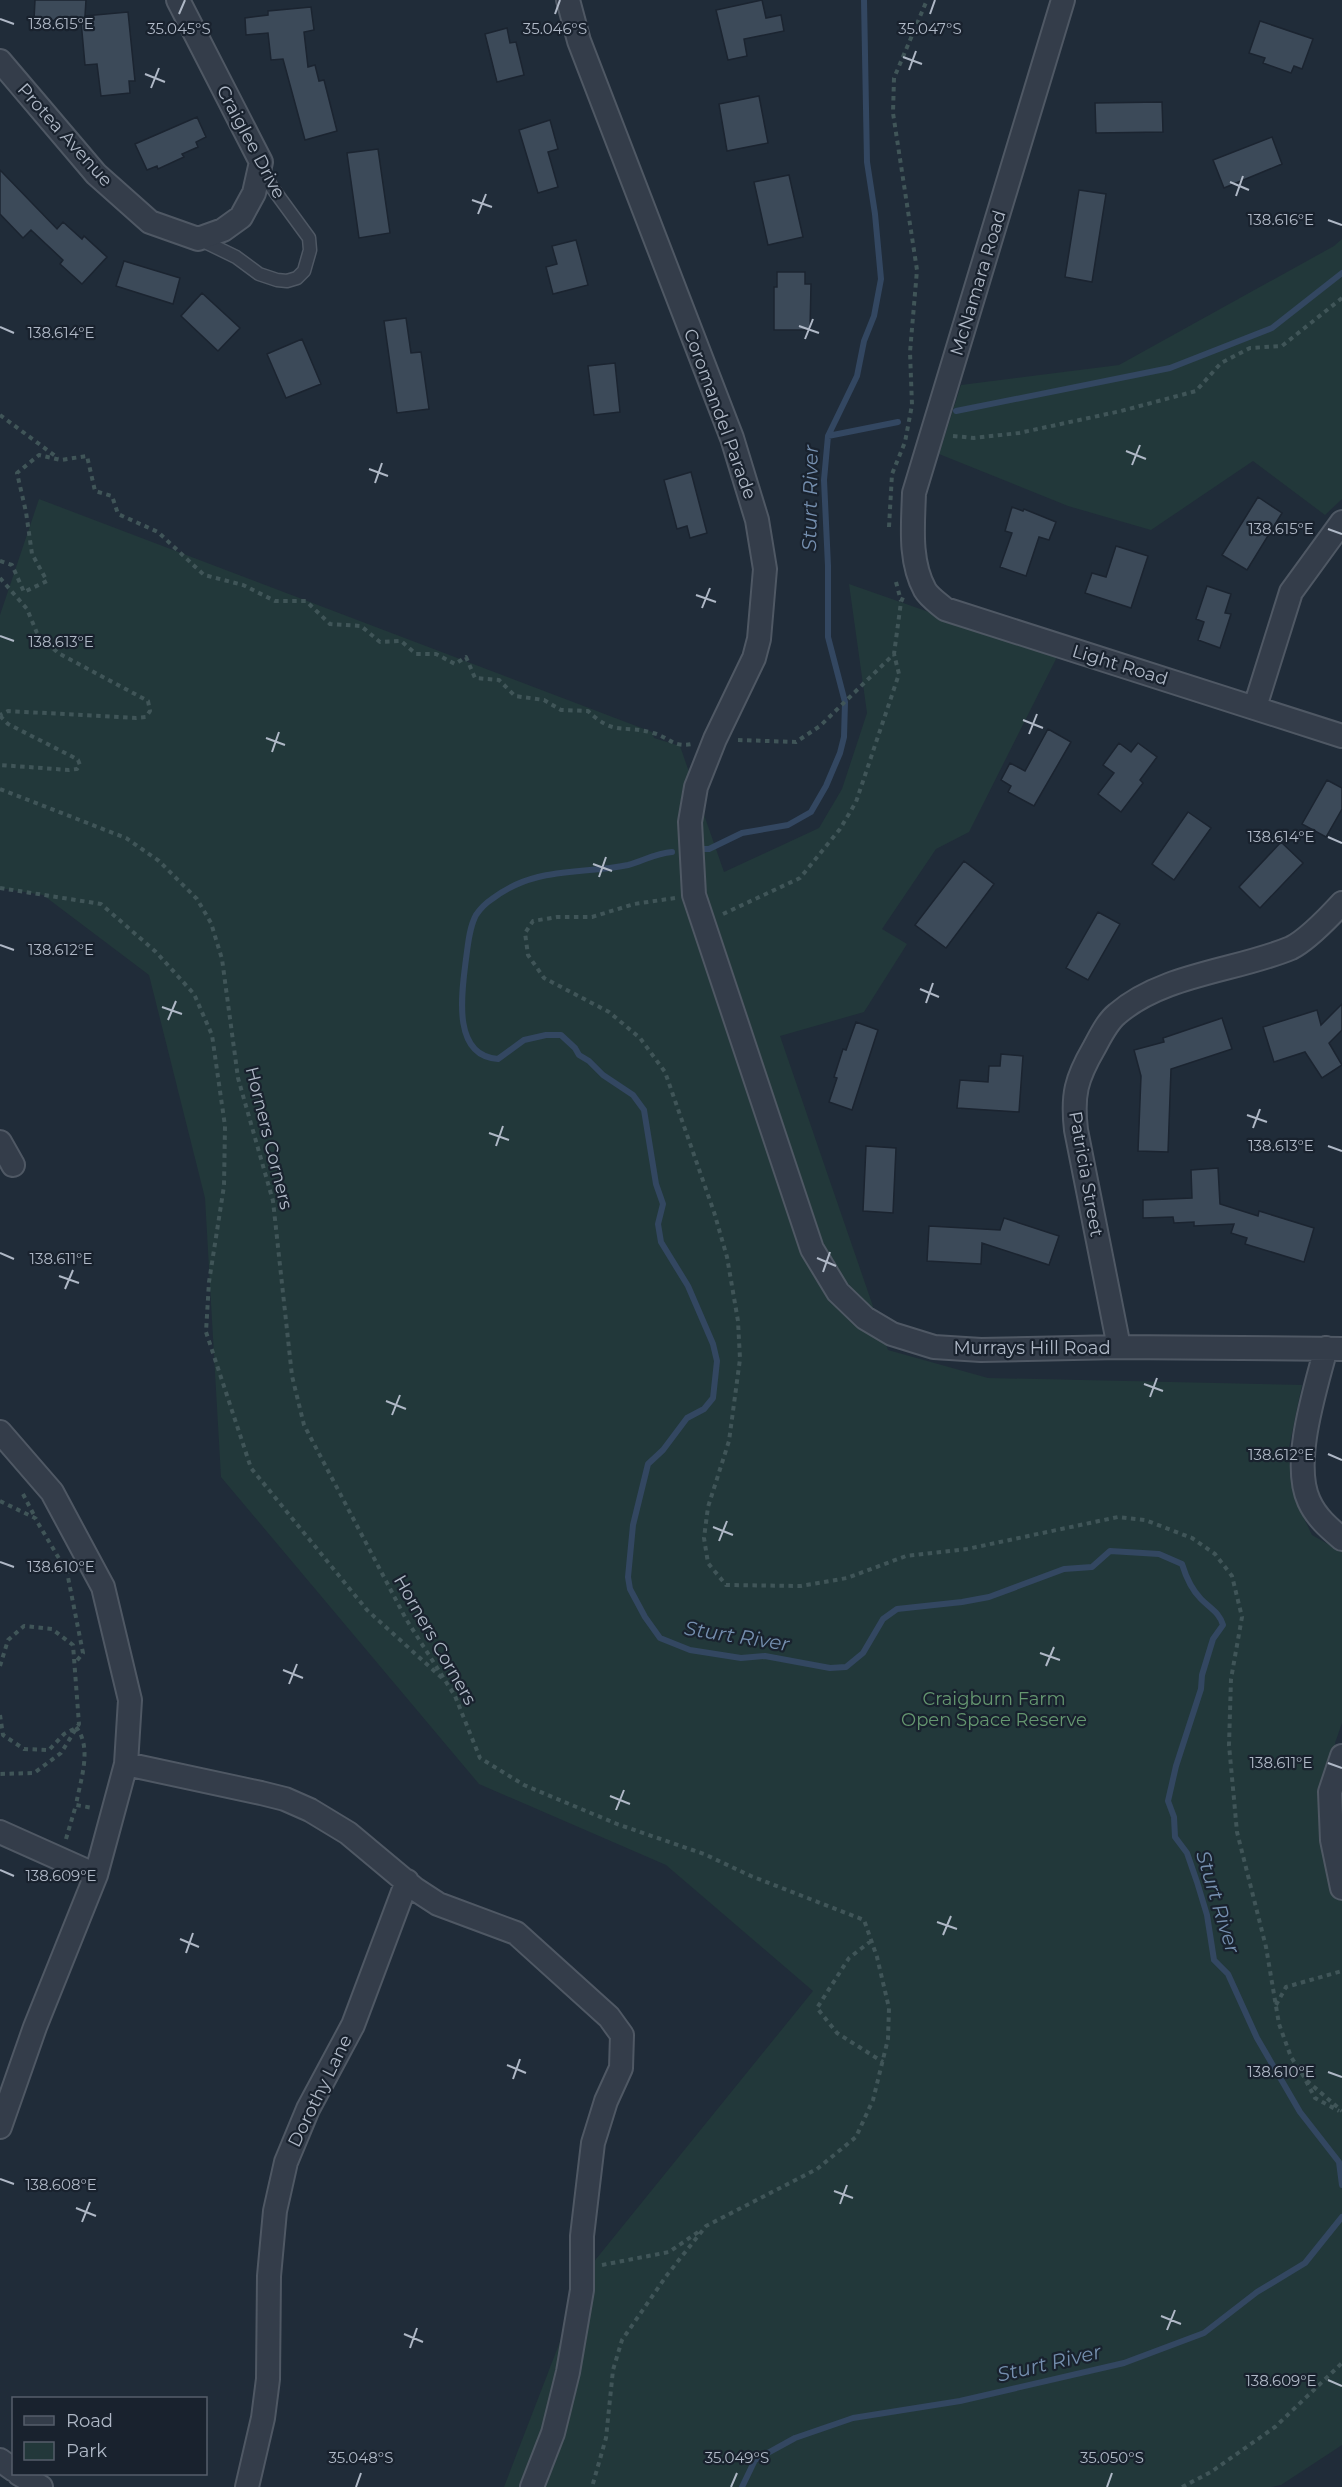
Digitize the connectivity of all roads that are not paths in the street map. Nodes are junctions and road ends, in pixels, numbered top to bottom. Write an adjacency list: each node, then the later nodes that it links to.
1 (178, 0): 5 (street, Craiglee Drive)
2 (568, 0): 11 (street, Coromandel Parade)
3 (1063, 0): 8 (street, McNamara Road)
4 (0, 61): 6 (street, Protea Avenue)
5 (261, 162): 6 (street); 6 (lane, Craiglee Drive)
6 (198, 238)
7 (1342, 522): 9 (street)
8 (916, 569): 9 (street, Light Road)
9 (1255, 707): 10 (street, Light Road)
10 (1342, 736)
11 (690, 834): 15 (street, Murrays Hill Road)
12 (1342, 903): 15 (street, Patricia Street)
13 (0, 1142): 14 (street)
14 (13, 1165)
15 (1119, 1347): 16 (street, Murrays Hill Road)
16 (1334, 1348): 18 (street)
17 (0, 1432): 20 (street)
18 (1342, 1539)
19 (1342, 1755): 24 (street)
20 (126, 1764): 22 (street); 23 (street)
21 (0, 1832): 22 (street)
22 (96, 1875): 25 (street)
23 (407, 1881): 29 (street, Dorothy Lane); 30 (street)
24 (1342, 1888)
25 (6, 2091): 26 (street)
26 (0, 2127)
27 (22, 2475): 28 (street)
28 (41, 2487)
29 (247, 2487)
30 (532, 2487)

